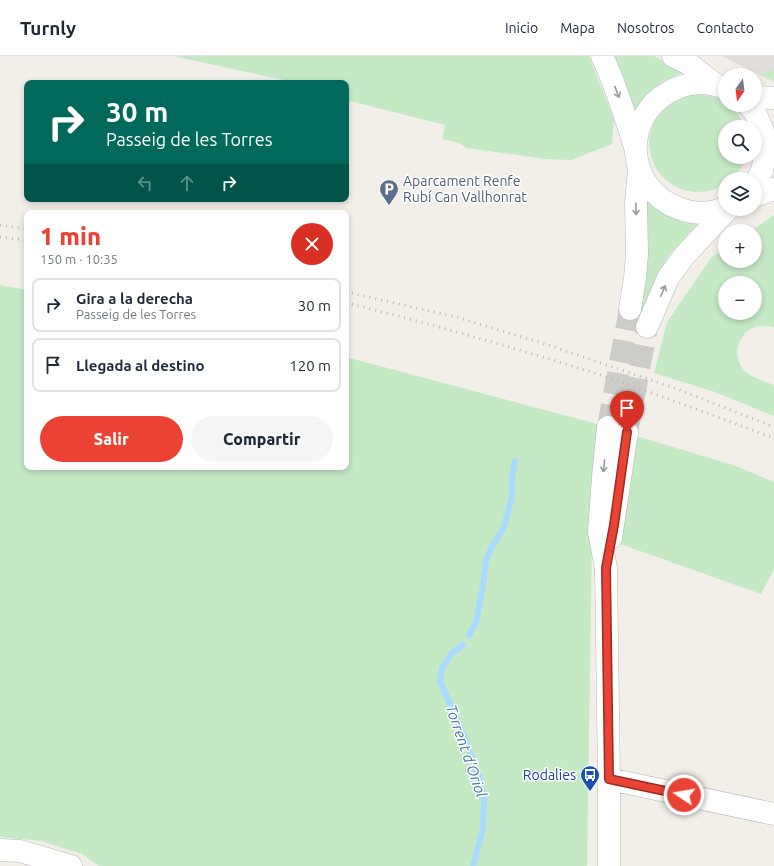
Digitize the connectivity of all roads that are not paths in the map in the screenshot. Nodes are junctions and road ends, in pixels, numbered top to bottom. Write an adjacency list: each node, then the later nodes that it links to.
1 (602, 56): 8 (street, one-way to 8)
2 (673, 56): 3 (street)
3 (718, 85)
4 (718, 86): 8 (street)
5 (762, 97): 6 (street)
6 (774, 98)
7 (755, 112): 10 (street)
8 (635, 148): 9 (street)
9 (639, 170): 13 (street); 15 (street, one-way to 15)
10 (761, 172)
11 (774, 189): 12 (street)
12 (762, 193)
13 (718, 210)
14 (721, 216): 16 (street, one-way to 14)
15 (630, 309)
16 (647, 327)
17 (617, 430): 18 (street)
18 (609, 779): 19 (street); 22 (street)
19 (774, 814)
20 (0, 850): 21 (street)
21 (71, 866)
22 (609, 866)

